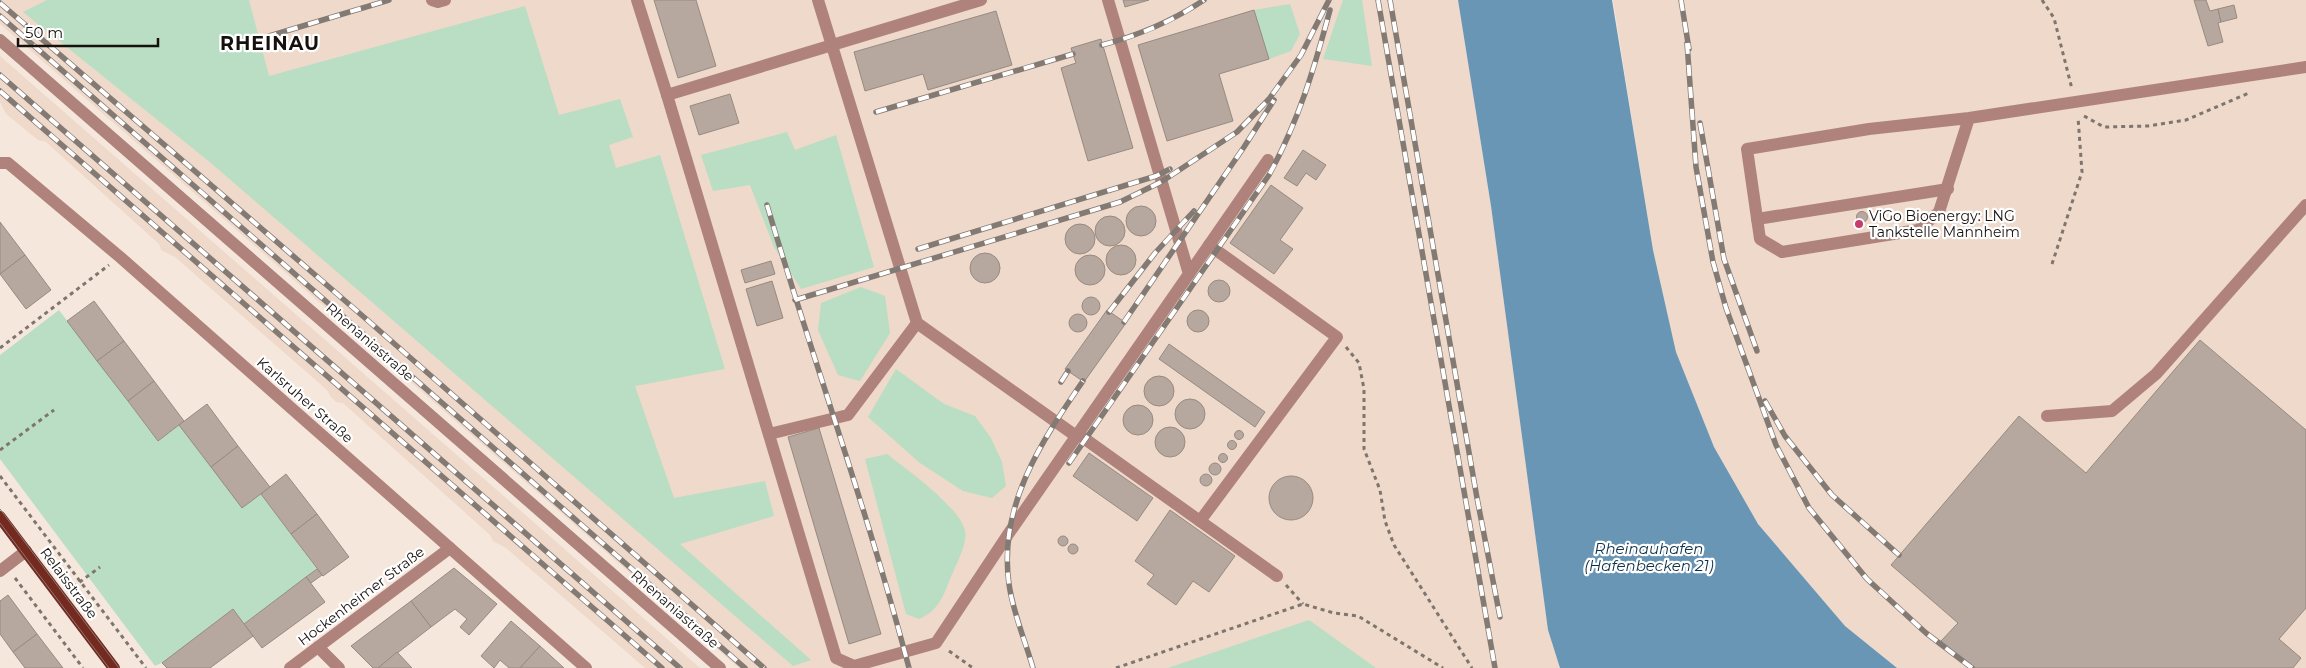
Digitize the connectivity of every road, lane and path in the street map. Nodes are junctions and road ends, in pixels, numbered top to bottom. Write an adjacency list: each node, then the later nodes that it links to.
1 (432, 0): 2 (street)
2 (445, 0)
3 (637, 0): 12 (street)
4 (818, 0): 9 (street)
5 (981, 0): 9 (street)
6 (1108, 0): 23 (street)
7 (2042, 0): 13 (path)
8 (0, 40): 50 (street, Rhenaniastraße)
9 (832, 45): 12 (street); 24 (street)
10 (2306, 66): 13 (street)
11 (2251, 93): 22 (path)
12 (668, 95): 29 (street)
13 (2076, 102): 14 (street)
14 (1969, 118): 17 (street); 19 (street)
15 (1268, 160): 20 (street)
16 (0, 163): 21 (street, Karlsruher Straße)
17 (1948, 189): 19 (street); 19 (street)
18 (2306, 205): 28 (street)
19 (1757, 219)
20 (1209, 246): 23 (street); 25 (street)
21 (120, 257): 26 (path); 35 (street, Karlsruher Straße)
22 (2052, 264)
23 (1189, 274): 30 (street)
24 (917, 324): 29 (street); 30 (street)
25 (1337, 337): 34 (street); 54 (path)
26 (0, 348)
27 (54, 410): 31 (path)
28 (2047, 416)
29 (768, 434): 42 (street)
30 (1077, 435): 34 (street); 42 (street)
31 (0, 450)
32 (0, 476): 40 (path)
33 (0, 517): 36 (main road, Relaisstraße)
34 (1200, 521): 39 (street)
35 (450, 548): 43 (street, Hockenheimer Straße); 49 (street, Karlsruher Straße)
36 (26, 551): 38 (street); 45 (main road, Relaisstraße)
37 (100, 567): 40 (path)
38 (3, 568): 44 (path)
39 (1277, 576): 41 (path)
40 (80, 581): 46 (path)
41 (1303, 604): 52 (path); 53 (path)
42 (936, 643): 51 (path)
43 (318, 647): 47 (street, Hockenheimer Straße); 48 (street)
44 (83, 668)
45 (114, 668)
46 (146, 668)
47 (290, 668)
48 (339, 668)
49 (586, 668)
50 (720, 668)
51 (973, 668)
52 (1116, 668)
53 (1443, 668)
54 (1472, 668)

